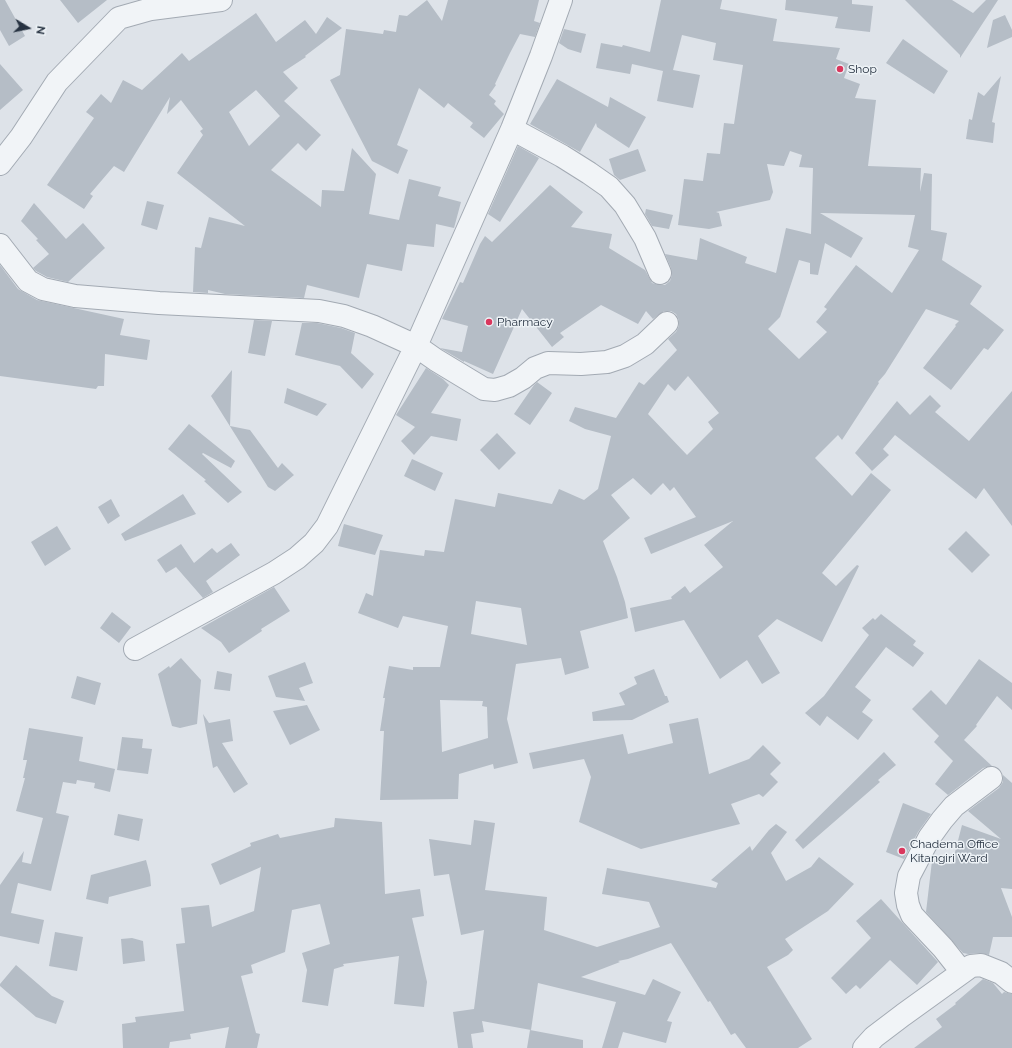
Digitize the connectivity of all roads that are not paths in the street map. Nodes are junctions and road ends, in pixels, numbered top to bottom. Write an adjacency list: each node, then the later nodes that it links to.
1 (221, 0): 4 (street)
2 (561, 0): 3 (street)
3 (512, 129): 6 (street); 8 (street)
4 (0, 164)
5 (0, 246): 8 (street)
6 (660, 273)
7 (667, 323): 8 (street)
8 (416, 346): 9 (street)
9 (135, 649)
10 (991, 778): 11 (street)
11 (962, 972): 12 (street); 13 (street)
12 (1012, 982)
13 (864, 1048)

